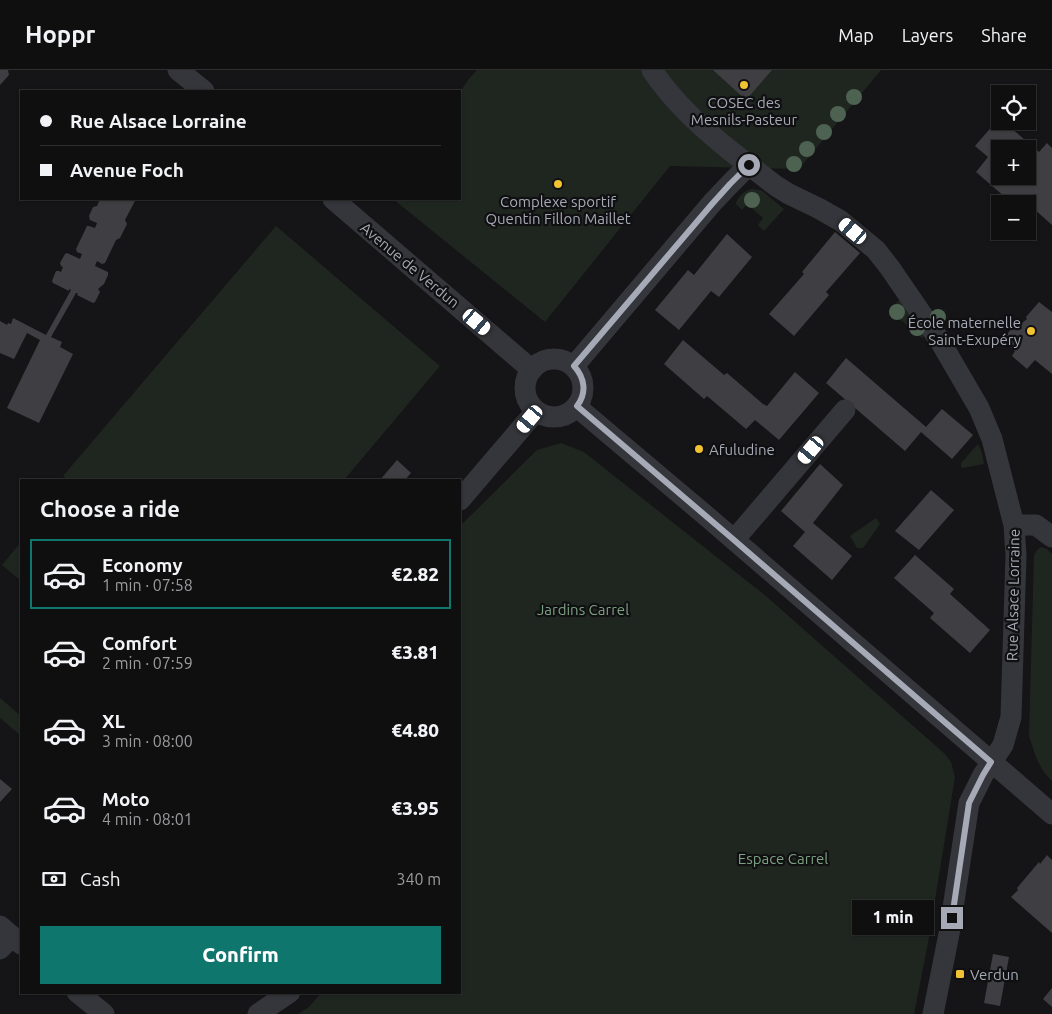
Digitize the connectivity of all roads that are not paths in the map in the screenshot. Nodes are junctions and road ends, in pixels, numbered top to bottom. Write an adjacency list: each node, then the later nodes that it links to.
1 (178, 70): 3 (street)
2 (652, 70): 4 (street, Rue Alsace Lorraine)
3 (203, 90)
4 (749, 165): 6 (street); 12 (street, Rue Alsace Lorraine)
5 (333, 200): 7 (street, Avenue de Verdun)
6 (574, 366): 7 (street); 8 (street)
7 (532, 370): 10 (street)
8 (577, 406): 10 (street); 14 (street)
9 (845, 410): 14 (street)
10 (536, 411): 11 (street)
11 (461, 499)
12 (1014, 525): 13 (street); 15 (street, Rue Alsace Lorraine)
13 (1052, 537)
14 (734, 540): 15 (street)
15 (991, 762): 16 (street); 21 (street, Rue Alsace Lorraine)
16 (1052, 814)
17 (79, 994): 19 (street)
18 (287, 994): 20 (street)
19 (104, 1014)
20 (258, 1014)
21 (933, 1014)

